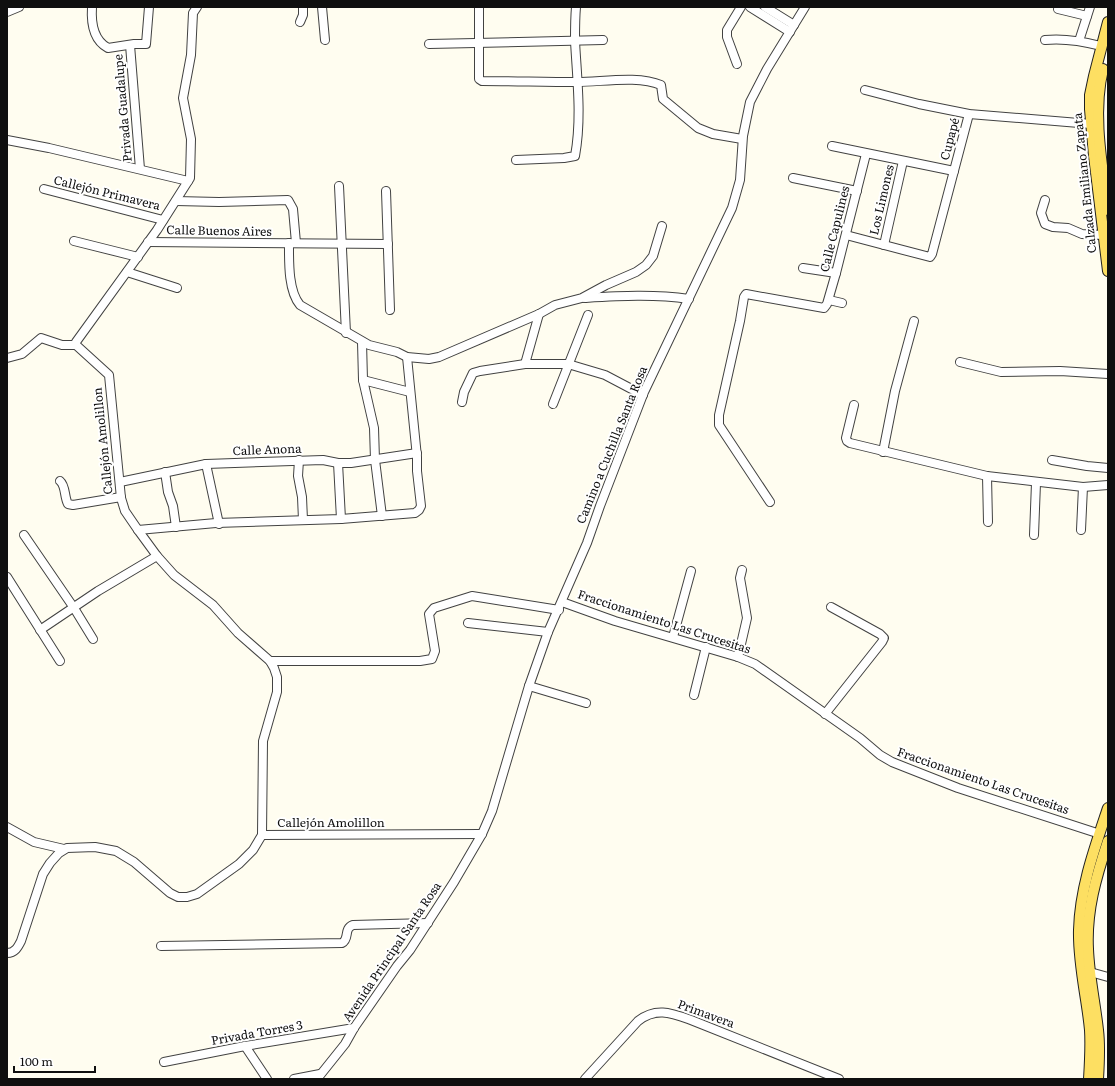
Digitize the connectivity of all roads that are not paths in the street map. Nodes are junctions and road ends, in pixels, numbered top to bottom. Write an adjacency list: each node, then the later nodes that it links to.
1 (19, 7): 15 (street)
2 (92, 7): 27 (street)
3 (149, 7): 27 (street)
4 (303, 7): 17 (street)
5 (322, 7): 20 (street)
6 (479, 7): 25 (street)
7 (576, 7): 21 (street)
8 (741, 7): 29 (street)
9 (750, 7): 19 (street)
10 (765, 7): 19 (street)
11 (805, 7): 19 (street, Camino a Cuchilla Santa Rosa)
12 (1090, 7): 16 (street)
13 (194, 9): 43 (street)
14 (1058, 9): 16 (street)
15 (7, 12)
16 (1087, 16): 24 (street)
17 (300, 22)
18 (1108, 22): 28 (main road, Calzada Emiliano Zapata)
19 (792, 28): 34 (street, Camino a Cuchilla Santa Rosa)
20 (325, 40)
21 (575, 40): 22 (street); 25 (street); 30 (street)
22 (603, 40)
23 (1045, 40): 24 (street)
24 (1079, 41): 28 (street)
25 (478, 43): 26 (street); 30 (street)
26 (429, 44)
27 (130, 45): 40 (street, Privada Guadalupe)
28 (1105, 46): 33 (main road, Calzada Emiliano Zapata); 50 (main road, Calzada Emiliano Zapata)
29 (737, 64)
30 (578, 82): 34 (street); 38 (street)
31 (865, 90): 32 (street)
32 (969, 114): 33 (street); 41 (street, Cupapé)
33 (1091, 124): 54 (main road, Calzada Emiliano Zapata)
34 (742, 139): 68 (street, Camino a Cuchilla Santa Rosa)
35 (7, 140): 40 (street)
36 (832, 146): 37 (street)
37 (866, 154): 39 (street); 47 (street, Calle Capulines)
38 (516, 160)
39 (903, 161): 41 (street); 60 (street, Los Limones)
40 (140, 169): 43 (street)
41 (954, 171): 60 (street, Cupapé)
42 (793, 178): 47 (street)
43 (188, 181): 49 (street)
44 (339, 186): 58 (street)
45 (44, 189): 51 (street, Callejón Primavera)
46 (386, 190): 59 (street)
47 (857, 192): 53 (street, Calle Capulines)
48 (1045, 200): 54 (street)
49 (176, 201): 51 (street); 57 (street, Calle Buenos Aires)
50 (1108, 210)
51 (163, 220): 56 (street)
52 (662, 226): 67 (street)
53 (846, 235): 60 (street); 65 (street, Calle Capulines)
54 (1103, 235): 63 (main road, Calzada Emiliano Zapata)
55 (74, 241): 61 (street)
56 (148, 242): 57 (street, Calle Buenos Aires); 61 (street)
57 (292, 243): 58 (street, Calle Buenos Aires); 75 (street, Calle Buenos Aires)
58 (342, 244): 59 (street, Calle Buenos Aires); 75 (street)
59 (388, 244): 71 (street)
60 (884, 245)
61 (138, 257): 64 (street)
62 (803, 268): 65 (street)
63 (1108, 271)
64 (127, 272): 66 (street); 77 (street)
65 (836, 273): 69 (street, Calle Capulines)
66 (177, 288)
67 (582, 298): 68 (street); 72 (street, Calle Buenos Aires)
68 (689, 299): 86 (street, Camino a Cuchilla Santa Rosa)
69 (828, 300): 70 (street); 106 (street, Calle Capulines)
70 (842, 303)
71 (390, 310)
72 (539, 314): 78 (street, Calle Buenos Aires); 81 (street)
73 (588, 315): 82 (street)
74 (914, 321): 90 (street)
75 (346, 333): 76 (street, Calle Buenos Aires)
76 (362, 342): 78 (street, Calle Buenos Aires); 84 (street)
77 (76, 345): 79 (street); 101 (street, Callejón Amolillon)
78 (407, 357): 85 (street)
79 (7, 358)
80 (960, 362): 83 (street)
81 (525, 364): 82 (street); 87 (street)
82 (568, 364): 86 (street); 88 (street)
83 (1108, 374)
84 (363, 380): 85 (street); 93 (street)
85 (410, 392): 91 (street)
86 (643, 394): 121 (street, Camino a Cuchilla Santa Rosa)
87 (462, 402)
88 (553, 404)
89 (854, 405): 90 (street)
90 (883, 452): 99 (street)
91 (417, 453): 93 (street, Calle Anona); 107 (street)
92 (298, 460): 95 (street, Calle Anona); 96 (street, Calle Anona); 109 (street)
93 (374, 460): 95 (street, Calle Anona); 107 (street)
94 (1052, 460): 97 (street)
95 (338, 463): 108 (street)
96 (206, 464): 98 (street, Calle Anona); 111 (street)
97 (1108, 468)
98 (165, 472): 101 (street, Calle Anona); 112 (street)
99 (987, 476): 102 (street); 110 (street)
100 (60, 481): 105 (street)
101 (120, 482): 105 (street, Callejón Amolillon)
102 (1036, 483): 104 (street); 116 (street)
103 (1108, 485): 104 (street)
104 (1083, 487): 114 (street)
105 (121, 497): 113 (street, Callejón Amolillon)
106 (770, 502)
107 (382, 516): 108 (street)
108 (341, 519): 109 (street)
109 (303, 520): 111 (street)
110 (988, 522)
111 (219, 524): 112 (street)
112 (176, 527): 113 (street)
113 (138, 530): 117 (street, Callejón Amolillon)
114 (1081, 530)
115 (24, 535): 123 (street)
116 (1034, 535)
117 (158, 556): 123 (street); 133 (street, Callejón Amolillon)
118 (742, 570): 131 (street)
119 (691, 571): 128 (street)
120 (7, 577): 126 (street)
121 (562, 602): 124 (street, Camino a Cuchilla Santa Rosa); 128 (street, Fraccionamiento Las Crucesitas)
122 (831, 607): 137 (street)
123 (74, 608): 126 (street); 129 (street)
124 (559, 610): 127 (street, Camino a Cuchilla Santa Rosa); 133 (street)
125 (468, 623): 127 (street)
126 (40, 630): 132 (street)
127 (548, 632): 134 (street, Camino a Cuchilla Santa Rosa)
128 (673, 637): 130 (street, Fraccionamiento Las Crucesitas)
129 (93, 639)
130 (706, 647): 131 (street, Fraccionamiento Las Crucesitas); 135 (street)
131 (738, 657): 137 (street, Fraccionamiento Las Crucesitas)
132 (60, 661)
133 (270, 661): 142 (street, Callejón Amolillon)
134 (529, 686): 136 (street); 140 (street, Camino a Cuchilla Santa Rosa)
135 (694, 695)
136 (586, 703)
137 (825, 714): 141 (street, Fraccionamiento Las Crucesitas)
138 (1108, 811): 141 (main road)
139 (7, 827): 144 (street)
140 (482, 834): 142 (street, Callejón Amolillon); 145 (street, Avenida Principal Santa Rosa)
141 (1100, 834): 158 (main road)
142 (262, 835): 144 (street)
143 (1108, 842): 148 (main road)
144 (64, 849): 147 (street)
145 (428, 923): 146 (street); 150 (street, Avenida Principal Santa Rosa)
146 (160, 946)
147 (7, 953)
148 (1090, 972): 149 (street); 159 (main road)
149 (1108, 977)
150 (354, 1028): 151 (street, Privada Torres 3); 153 (street, Avenida Principal Santa Rosa)
151 (245, 1046): 152 (street, Privada Torres 3); 154 (street)
152 (164, 1062)
153 (318, 1076): 155 (street)
154 (267, 1079)
155 (294, 1079)
156 (585, 1079): 157 (street, Primavera)
157 (839, 1079)
158 (1089, 1079)
159 (1098, 1079)

